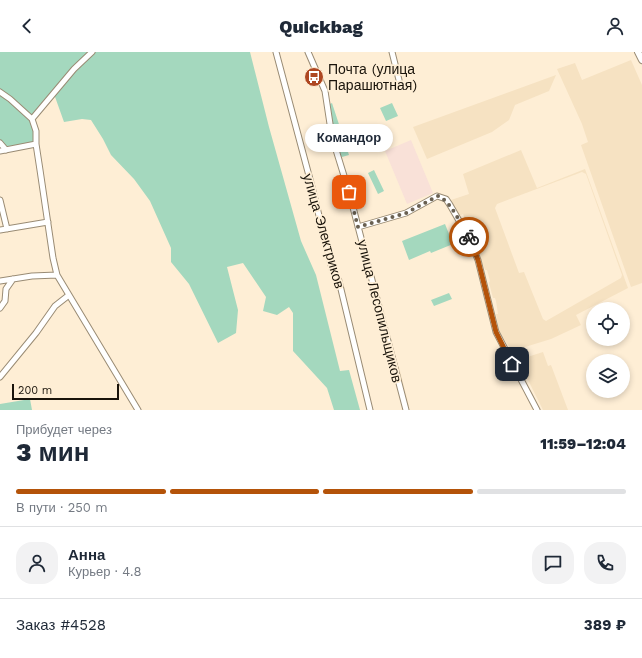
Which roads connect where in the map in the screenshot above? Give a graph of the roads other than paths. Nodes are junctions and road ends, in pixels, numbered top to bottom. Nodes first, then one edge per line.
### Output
1 (92, 52) edge
2 (276, 52) edge
3 (308, 52) edge
4 (392, 52) edge
5 (638, 52) edge
6 (642, 60) edge
7 (399, 80) dead end
8 (0, 92) edge
9 (32, 119) junction
10 (0, 143) edge
11 (36, 144) junction
12 (6, 150) junction
13 (0, 152) edge
14 (0, 200) edge
15 (48, 222) junction
16 (358, 227) junction
17 (7, 229) junction
18 (0, 230) edge
19 (57, 275) junction
20 (13, 279) junction
21 (0, 281) edge
22 (69, 295) junction
23 (0, 308) edge
24 (0, 377) edge
25 (138, 410) edge
26 (370, 410) edge
27 (406, 410) edge
28 (537, 410) edge

1 - 9 street
2 - 26 street, улица Электриков
3 - 16 street, улица Лесопильщиков
4 - 7 street
5 - 6 main road
8 - 9 street
9 - 11 street
10 - 12 street
11 - 12 street
11 - 15 street
12 - 13 street
14 - 17 street
15 - 17 street
15 - 19 street
16 - 27 street, улица Лесопильщиков
16 - 28 street
17 - 18 street
19 - 20 street
19 - 22 street
20 - 21 street
20 - 23 street
22 - 24 street
22 - 25 street

